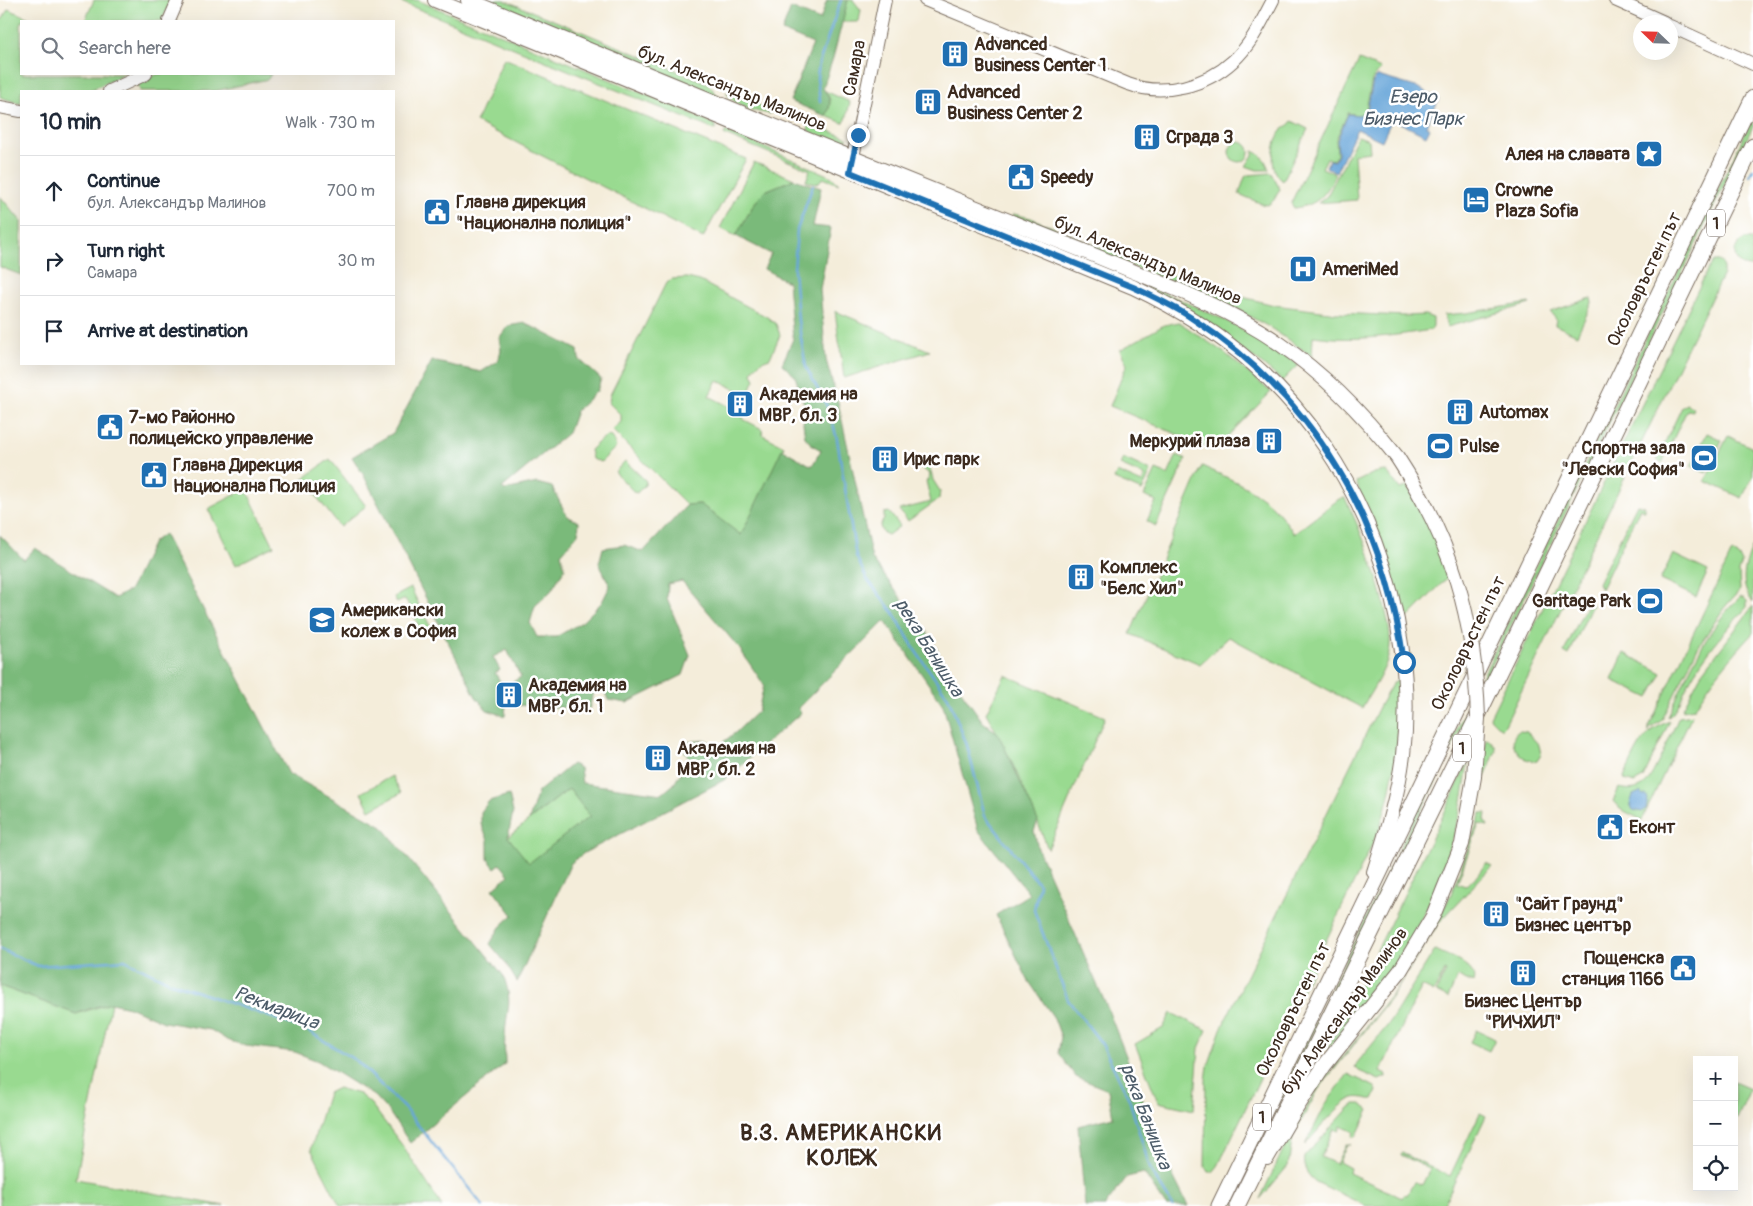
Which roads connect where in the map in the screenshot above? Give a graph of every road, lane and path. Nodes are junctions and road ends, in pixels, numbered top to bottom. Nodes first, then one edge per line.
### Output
1 (178, 0) edge
2 (435, 0) edge
3 (468, 0) edge
4 (885, 0) edge
5 (925, 0) edge
6 (1273, 0) edge
7 (1616, 0) edge
8 (1649, 15) edge
9 (169, 20) edge
10 (1678, 30) edge
11 (1753, 64) edge
12 (144, 75) edge
13 (111, 90) edge
14 (1753, 98) edge
15 (0, 107) edge
16 (20, 111) edge
17 (1753, 146) edge
18 (852, 165) junction
19 (1364, 904) junction
20 (1353, 971) junction
21 (1294, 1112) junction
22 (1219, 1206) edge
23 (1238, 1206) edge

1 - 9 street
2 - 18 main road, бул. Александър Малинов
3 - 18 main road, бул. Александър Малинов
4 - 18 street, Самара
5 - 6 street
7 - 8 street
10 - 11 street
12 - 13 street
14 - 19 highway, Околовръстен път / 1
15 - 16 street
17 - 20 highway, Околовръстен път / 1
18 - 19 main road, бул. Александър Малинов
18 - 21 main road, бул. Александър Малинов, bridge
19 - 22 highway, Околовръстен път / 1
20 - 21 highway
20 - 23 highway, Околовръстен път / 1
21 - 23 main road, бул. Александър Малинов

